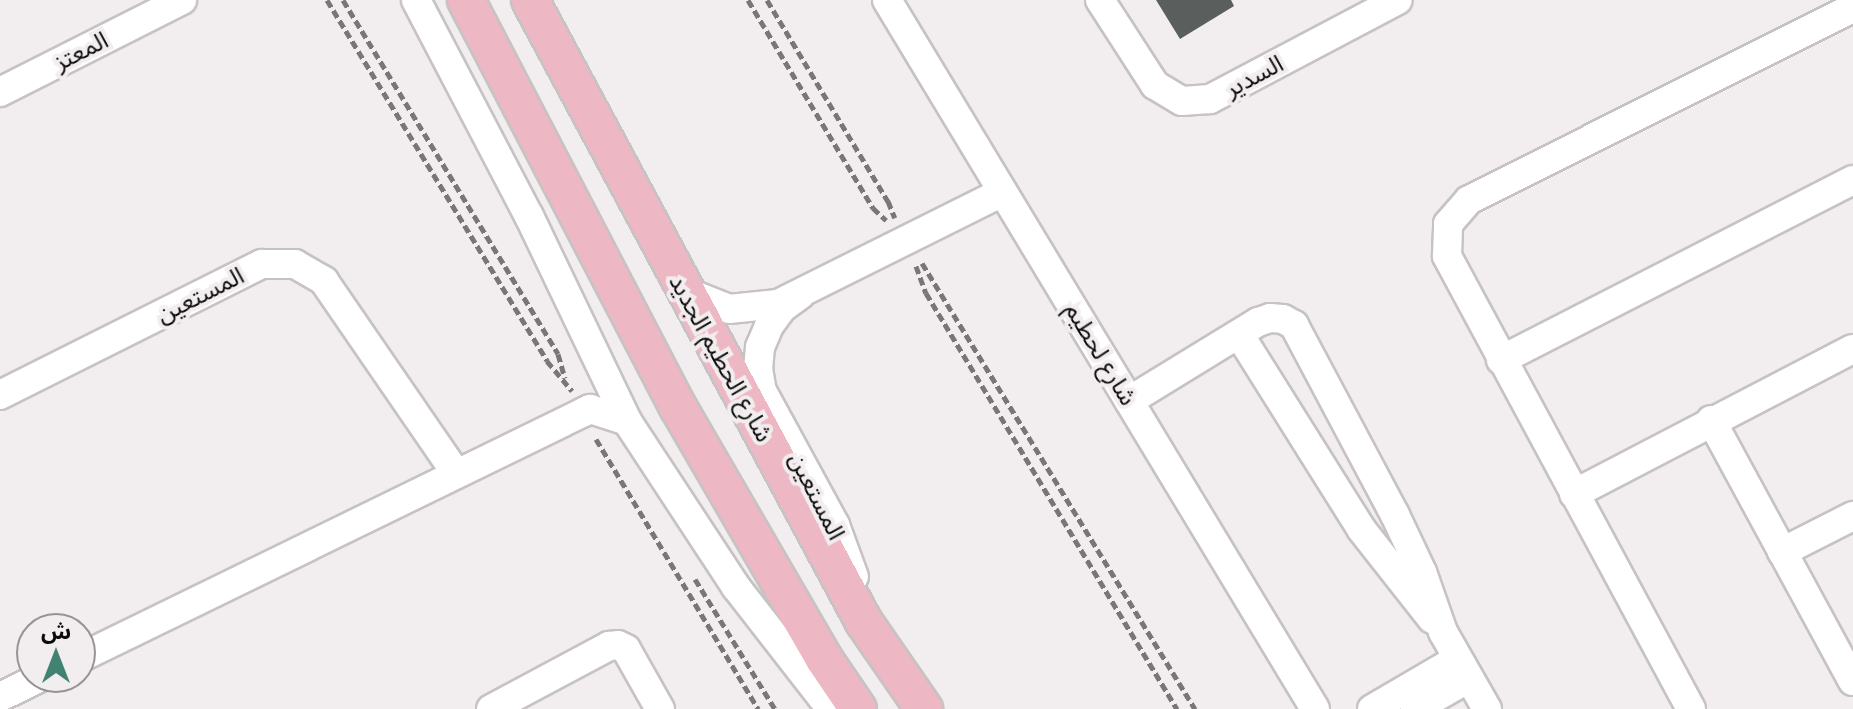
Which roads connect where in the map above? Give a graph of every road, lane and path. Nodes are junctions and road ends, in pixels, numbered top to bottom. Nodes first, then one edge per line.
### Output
1 (327, 0) edge
2 (343, 0) edge
3 (416, 0) edge
4 (466, 0) edge
5 (530, 0) edge
6 (748, 0) edge
7 (767, 0) edge
8 (887, 0) edge
9 (1100, 0) edge
10 (1396, 0) edge
11 (166, 3) edge
12 (1853, 8) edge
13 (0, 92) edge
14 (1853, 180) edge
15 (1003, 192) junction
16 (684, 291) junction
17 (800, 295) junction
18 (1239, 334) junction
19 (1853, 349) edge
20 (594, 358) junction
21 (1501, 360) junction
22 (0, 395) edge
23 (1129, 401) junction
24 (592, 418) junction
25 (1711, 420) junction
26 (627, 421) junction
27 (456, 473) junction
28 (1574, 494) junction
29 (1853, 516) edge
30 (1782, 552) junction
31 (864, 622) junction
32 (1443, 632) junction
33 (96, 650) edge
34 (1464, 668) junction
35 (1853, 681) edge
36 (491, 709) edge
37 (660, 709) edge
38 (758, 709) edge
39 (831, 709) edge
40 (858, 709) edge
41 (924, 709) edge
42 (1177, 709) edge
43 (1195, 709) edge
44 (1315, 709) edge
45 (1372, 709) edge
46 (1415, 709) edge
47 (1487, 709) edge
48 (1691, 709) edge

1 - 2 path
3 - 20 street
4 - 40 main road
5 - 16 main road, شارع الحطيم الجديد
6 - 7 path
8 - 15 street, شارع لحطيم
9 - 10 street, السدير
11 - 13 street, المعتز
12 - 21 street
14 - 21 street
15 - 17 street, المستعين
15 - 23 street, شارع لحطيم
16 - 17 street, المستعين
16 - 31 main road, شارع الحطيم الجديد
17 - 31 street, المستعين
18 - 23 street
18 - 32 street
18 - 32 street
19 - 25 street
20 - 24 street
20 - 26 street
21 - 28 street
22 - 27 street, المستعين
23 - 44 street, شارع لحطيم
24 - 26 street
24 - 27 street
24 - 38 path
25 - 28 street
25 - 30 street
26 - 39 street
27 - 33 street
28 - 48 street
29 - 30 street
30 - 35 street
31 - 41 main road, شارع الحطيم الجديد
32 - 34 street
34 - 45 street
34 - 46 street
34 - 47 street
36 - 37 street
42 - 43 path

